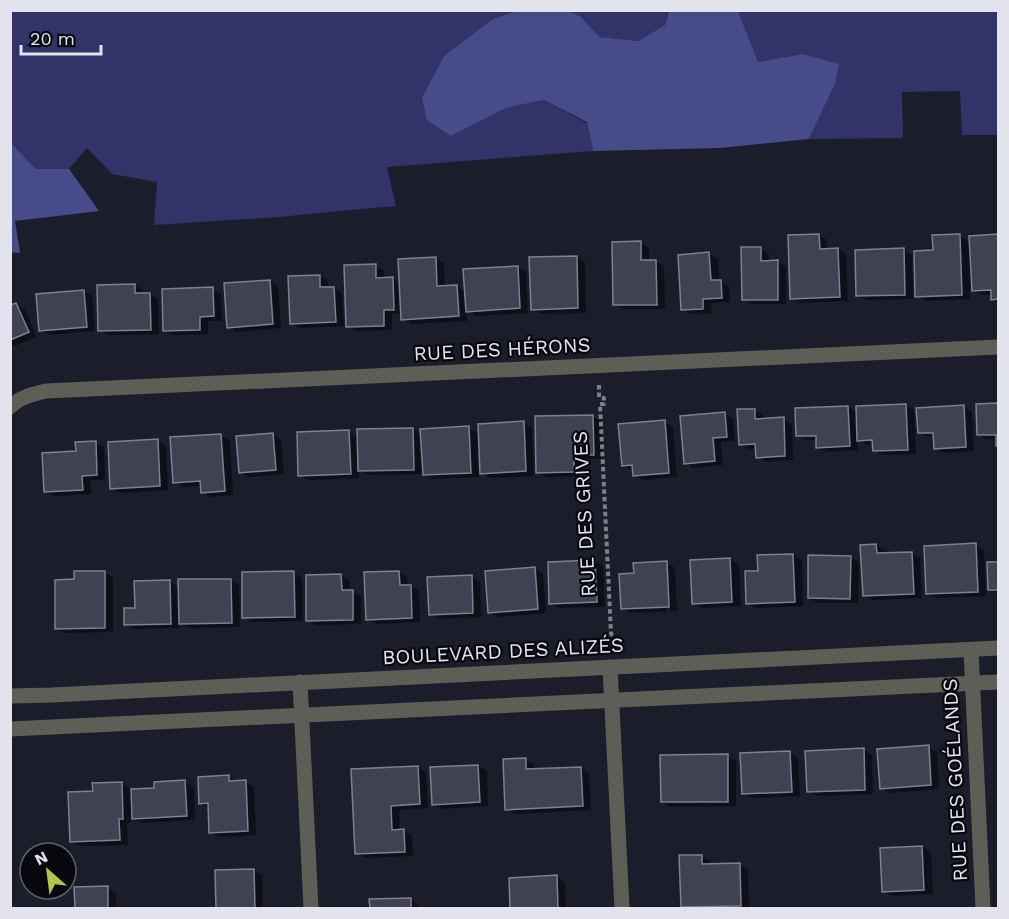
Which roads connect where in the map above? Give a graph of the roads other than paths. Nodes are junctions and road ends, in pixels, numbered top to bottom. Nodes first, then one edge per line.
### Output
1 (999, 347) edge
2 (10, 407) edge
3 (999, 648) edge
4 (971, 650) junction
5 (610, 667) junction
6 (300, 682) junction
7 (999, 682) edge
8 (972, 683) junction
9 (10, 696) edge
10 (611, 699) junction
11 (301, 714) junction
12 (10, 729) edge
13 (311, 909) edge
14 (622, 909) edge
15 (982, 909) edge

1 - 2 street, RUE DES HÉRONS
3 - 4 street, BOULEVARD DES ALIZÉS
4 - 5 street, BOULEVARD DES ALIZÉS
4 - 8 street, RUE DES GOÉLANDS
5 - 6 street, BOULEVARD DES ALIZÉS
5 - 10 street
6 - 9 street, BOULEVARD DES ALIZÉS
6 - 11 street
7 - 8 street
8 - 10 street
8 - 15 street, RUE DES GOÉLANDS
10 - 11 street
10 - 14 street
11 - 12 street
11 - 13 street

